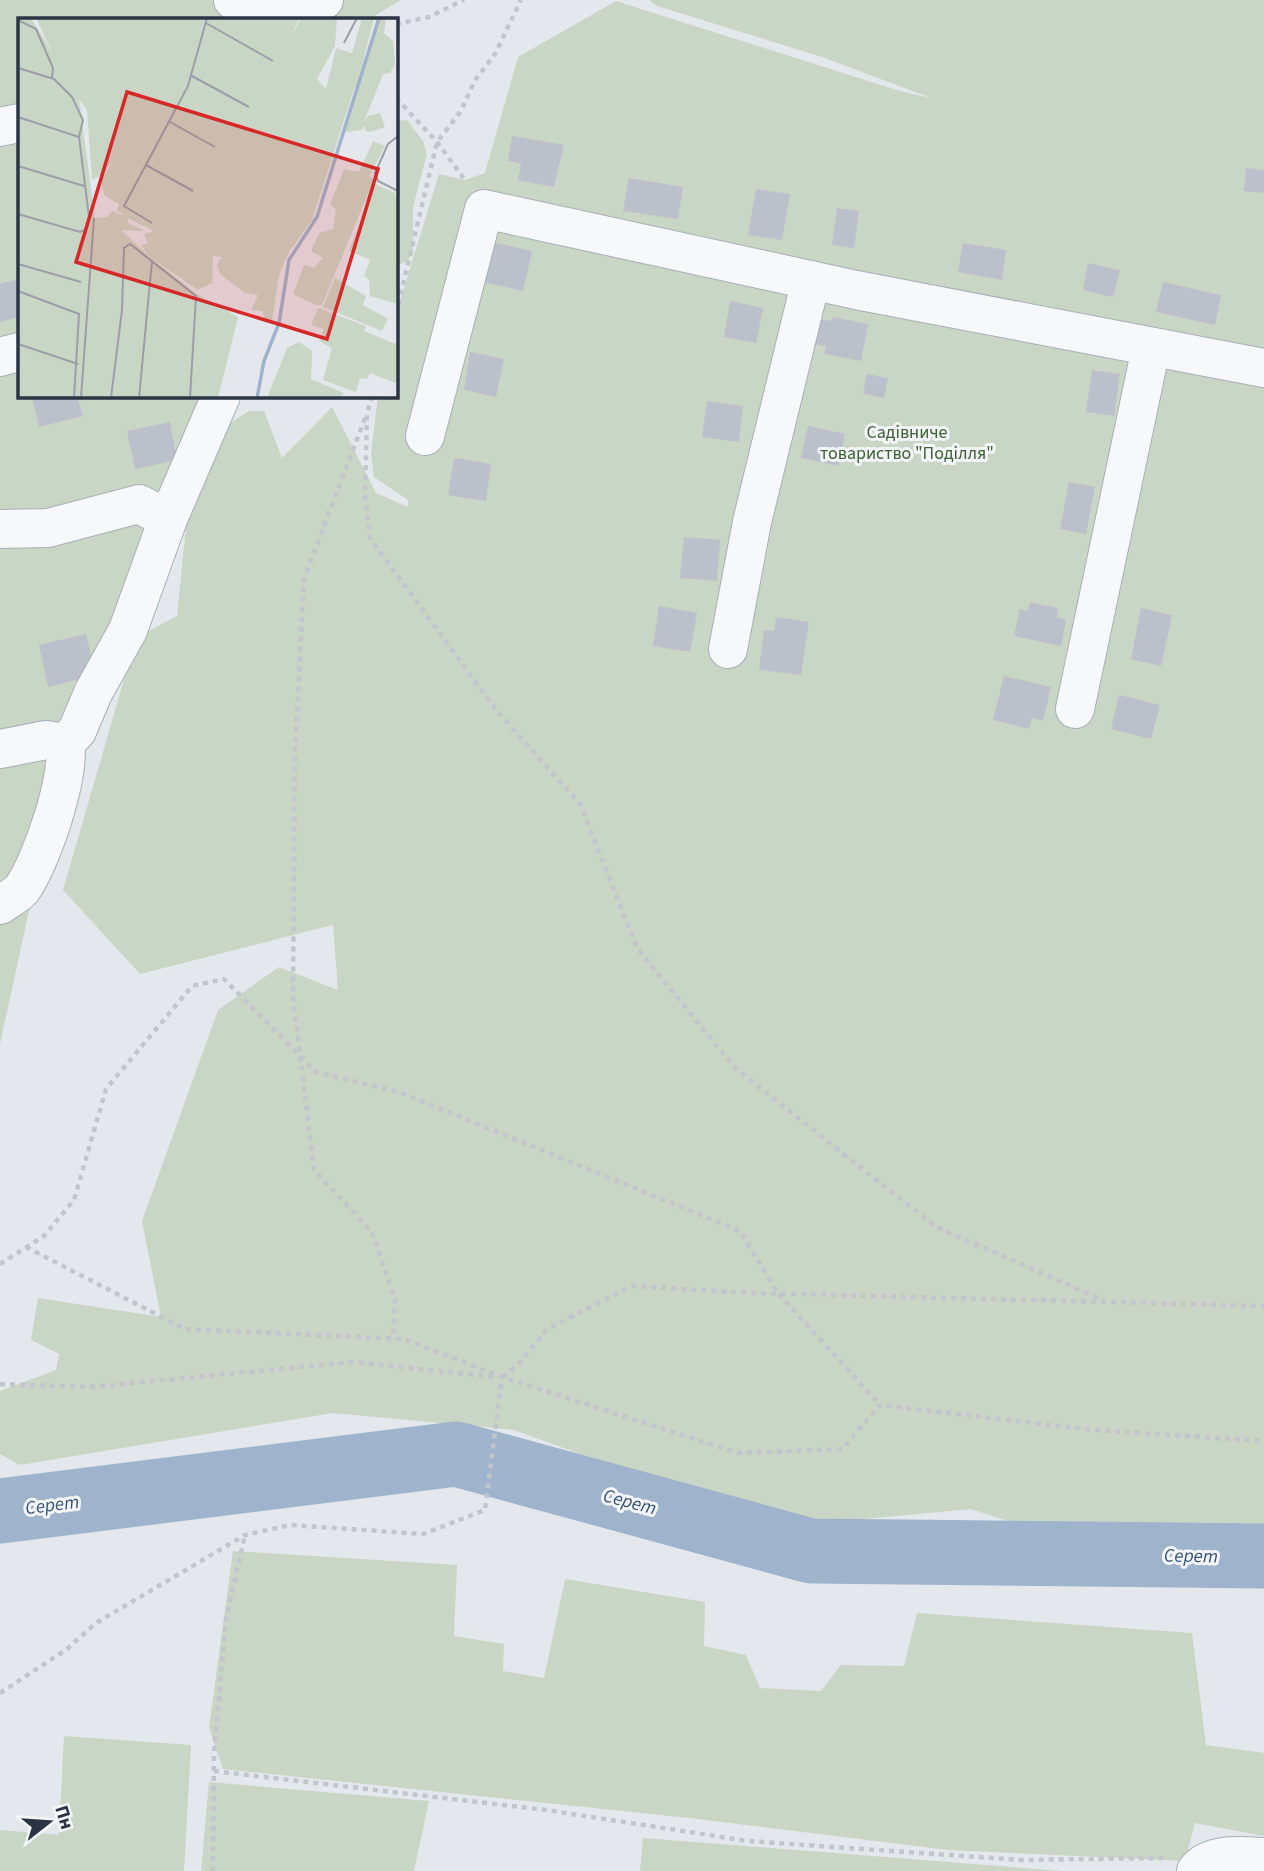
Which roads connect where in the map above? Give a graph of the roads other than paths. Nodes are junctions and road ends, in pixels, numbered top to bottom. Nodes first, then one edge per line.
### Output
1 (233, 0) edge
2 (324, 0) edge
3 (18, 123) edge
4 (0, 127) edge
5 (811, 280) junction
6 (1151, 348) junction
7 (18, 352) edge
8 (0, 357) edge
9 (1264, 368) edge
10 (221, 397) edge
11 (425, 436) dead end
12 (168, 519) junction
13 (0, 529) edge
14 (728, 649) dead end
15 (1075, 709) dead end
16 (65, 743) junction
17 (0, 749) edge
18 (0, 905) edge
19 (1264, 1857) edge
20 (1198, 1868) edge

1 - 2 street
3 - 4 street
5 - 6 street
5 - 11 street
5 - 14 street
6 - 9 street
6 - 15 street
7 - 8 street
10 - 12 street
12 - 13 street
12 - 16 street
16 - 17 street
16 - 18 street
19 - 20 street

